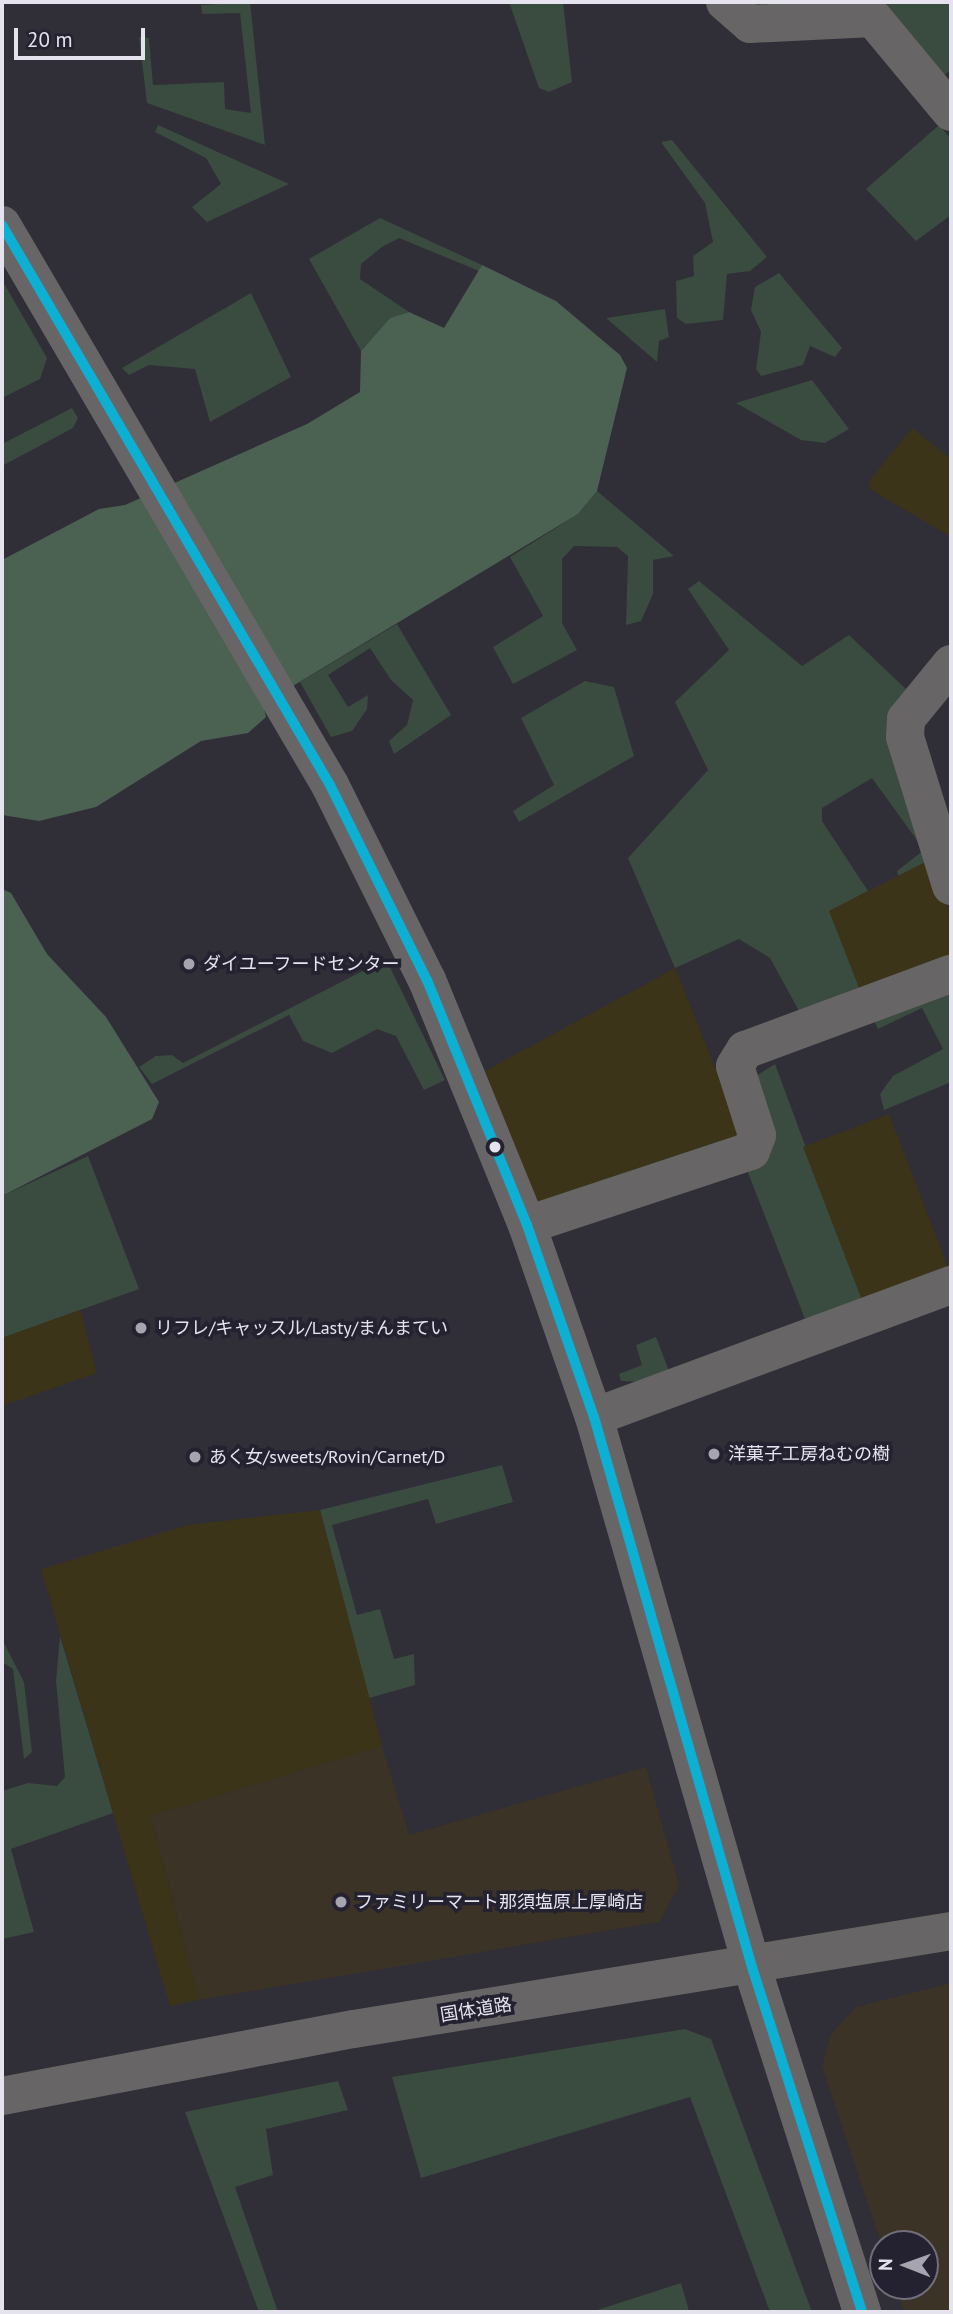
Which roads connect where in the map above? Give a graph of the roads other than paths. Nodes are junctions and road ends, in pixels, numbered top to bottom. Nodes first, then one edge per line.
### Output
1 (725, 2) edge
2 (951, 112) edge
3 (2, 225) edge
4 (951, 664) edge
5 (951, 886) edge
6 (951, 974) edge
7 (527, 1225) junction
8 (951, 1285) edge
9 (594, 1417) junction
10 (951, 1931) edge
11 (752, 1967) junction
12 (2, 2096) edge
13 (862, 2312) edge

1 - 2 street
3 - 7 street
4 - 5 street
6 - 7 street
7 - 9 street
8 - 9 street
9 - 11 street
10 - 11 street, 国体道路
11 - 12 street, 国体道路
11 - 13 street

